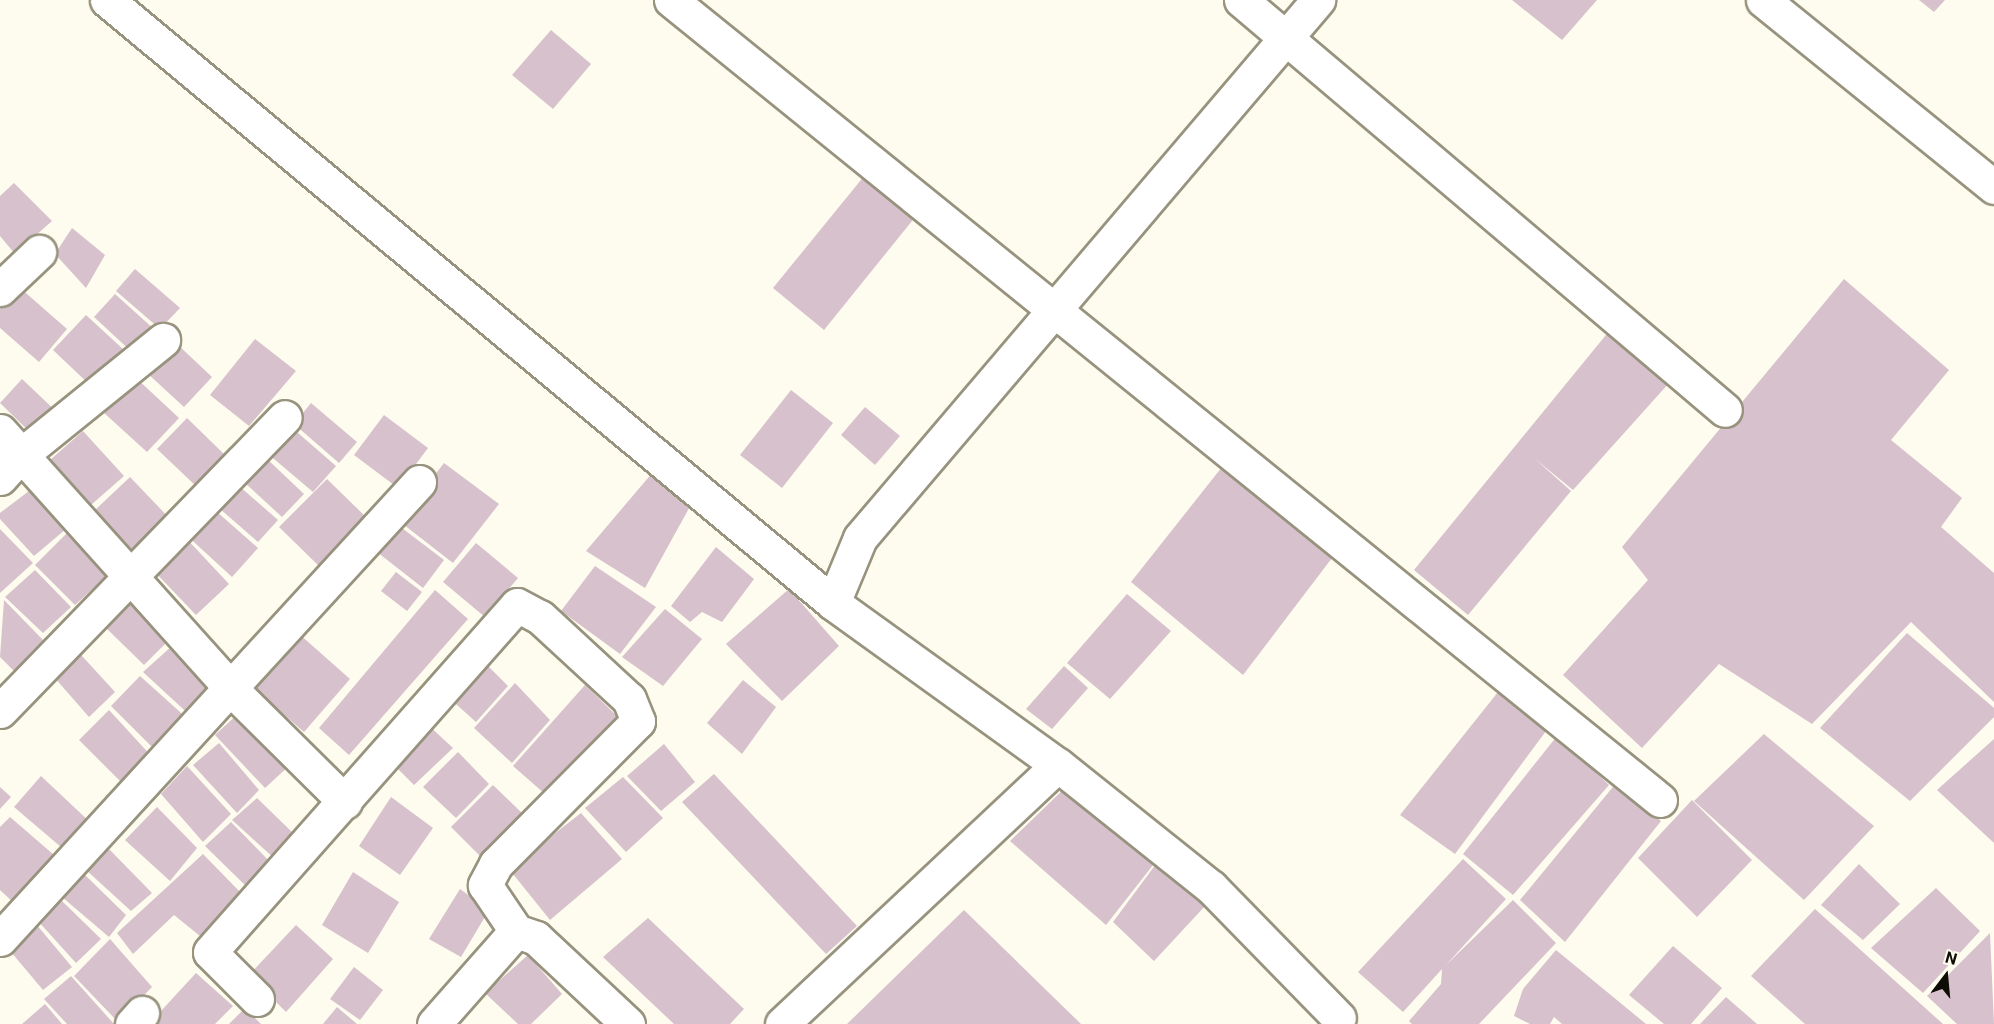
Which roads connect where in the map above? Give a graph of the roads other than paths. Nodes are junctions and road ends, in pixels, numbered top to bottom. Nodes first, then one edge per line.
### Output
1 (107, 0) edge
2 (671, 0) edge
3 (1241, 0) edge
4 (1318, 0) edge
5 (1763, 0) edge
6 (1287, 36) junction
7 (1994, 187) edge
8 (39, 252) dead end
9 (0, 289) edge
10 (1053, 311) junction
11 (163, 340) dead end
12 (1725, 410) dead end
13 (285, 417) dead end
14 (7, 455) edge
15 (419, 482) dead end
16 (132, 579) junction
17 (833, 603) junction
18 (232, 690) junction
19 (0, 711) edge
20 (1058, 765) junction
21 (1660, 801) dead end
22 (345, 802) junction
23 (516, 931) junction
24 (0, 939) edge
25 (257, 999) dead end
26 (1339, 1018) dead end
27 (434, 1024) edge
28 (628, 1024) edge
29 (782, 1024) edge

1 - 17 street
2 - 10 street
3 - 6 street
4 - 6 street
5 - 7 street
6 - 10 street
6 - 12 street
8 - 9 street
10 - 17 street
10 - 21 street
11 - 14 street
13 - 16 street
14 - 16 street
15 - 18 street
16 - 18 street
16 - 19 street
17 - 20 street
18 - 22 street
18 - 24 street
20 - 26 street
20 - 29 street
22 - 23 street
22 - 25 street
23 - 27 street
23 - 28 street

